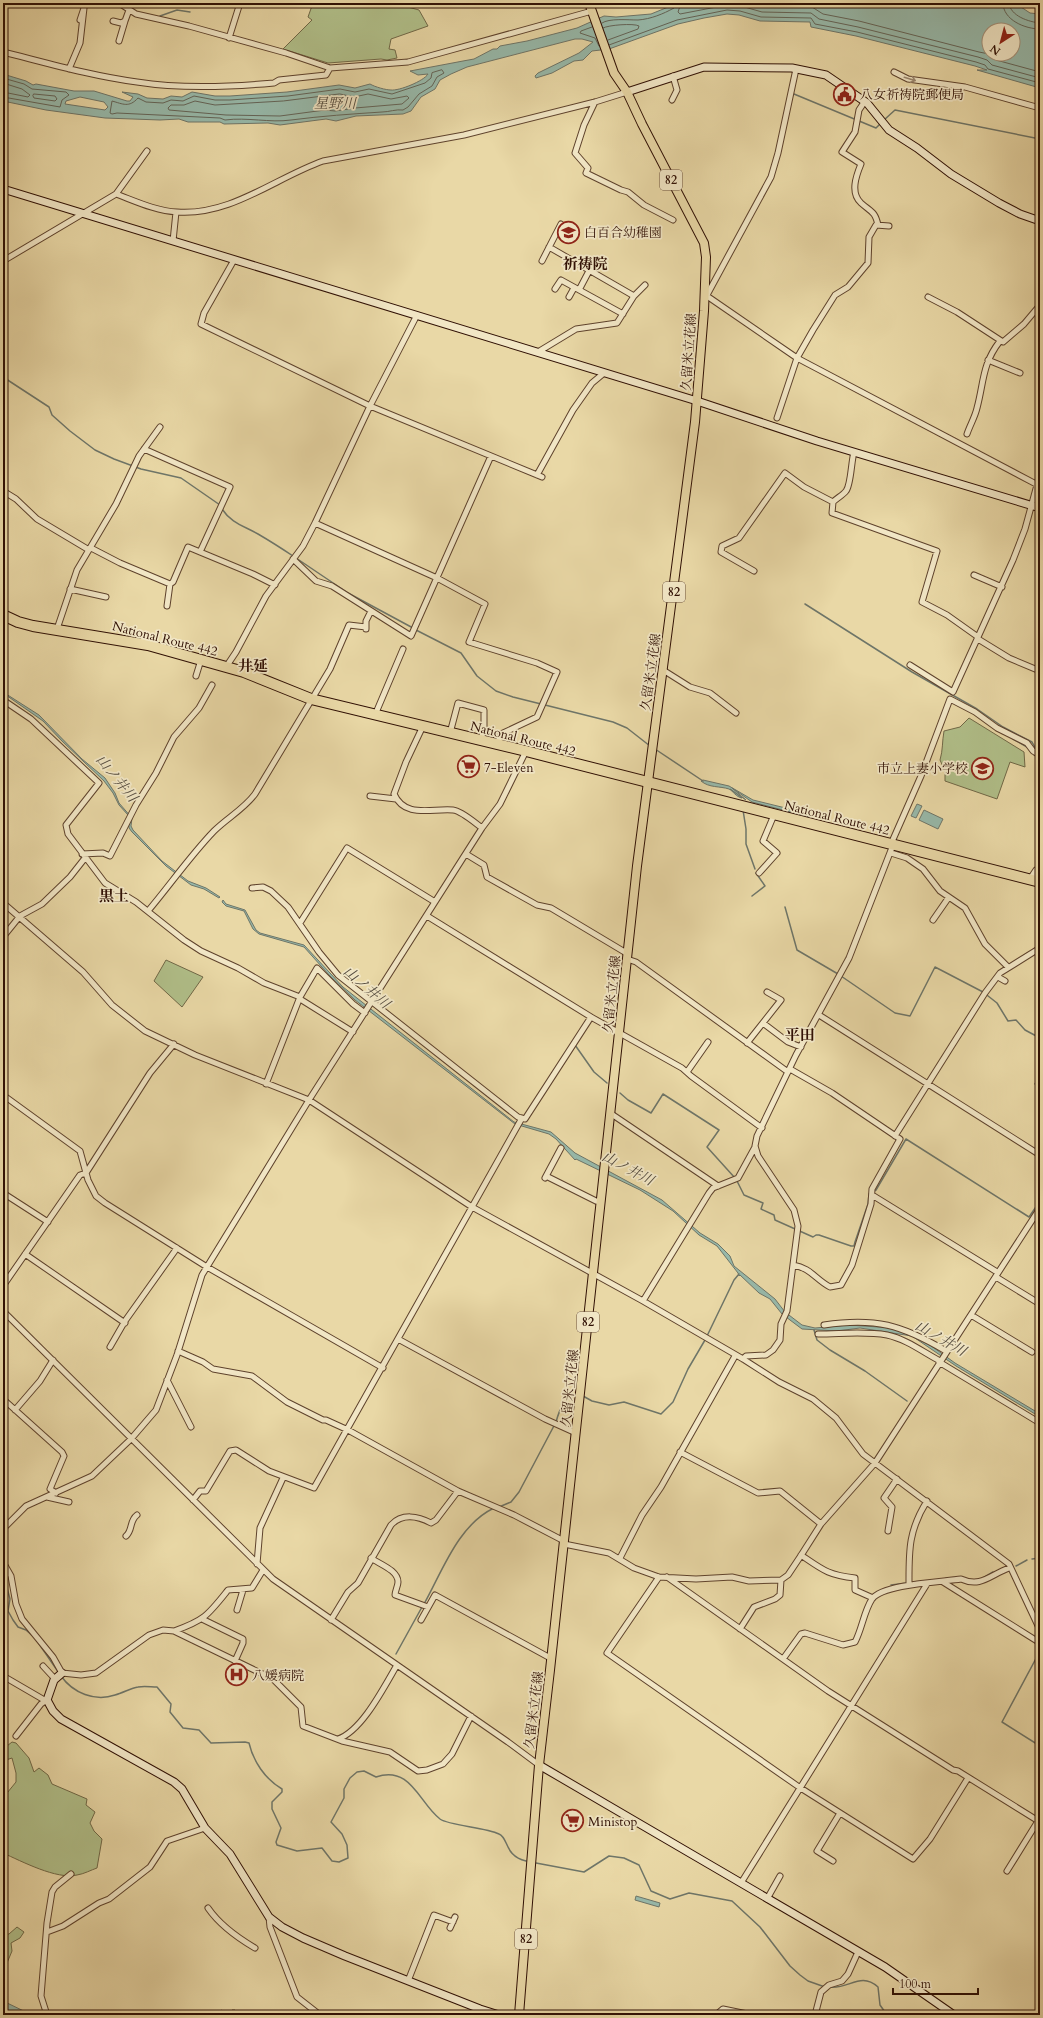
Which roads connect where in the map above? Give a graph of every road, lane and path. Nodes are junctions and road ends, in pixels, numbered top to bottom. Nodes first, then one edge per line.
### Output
1 (118, 3) edge
2 (240, 3) edge
3 (589, 3) edge
4 (130, 10) junction
5 (593, 13) junction
6 (80, 20) dead end
7 (114, 21) dead end
8 (125, 21) junction
9 (229, 38) junction
10 (120, 41) dead end
11 (3, 52) edge
12 (330, 68) junction
13 (70, 69) junction
14 (796, 69) junction
15 (894, 72) dead end
16 (673, 76) junction
17 (627, 92) junction
18 (672, 100) dead end
19 (865, 101) junction
20 (595, 102) junction
21 (1040, 108) edge
22 (147, 151) dead end
23 (3, 189) edge
24 (116, 194) junction
25 (176, 212) junction
26 (83, 214) junction
27 (673, 220) dead end
28 (1040, 221) edge
29 (561, 224) dead end
30 (878, 225) junction
31 (889, 226) dead end
32 (174, 241) junction
33 (549, 247) junction
34 (234, 260) junction
35 (3, 261) edge
36 (542, 261) dead end
37 (589, 271) junction
38 (645, 285) dead end
39 (555, 289) dead end
40 (577, 289) junction
41 (705, 295) junction
42 (634, 296) junction
43 (569, 297) dead end
44 (928, 297) dead end
45 (1040, 305) edge
46 (623, 314) junction
47 (417, 315) junction
48 (1000, 341) junction
49 (538, 352) junction
50 (797, 358) junction
51 (988, 360) junction
52 (604, 373) junction
53 (1020, 373) dead end
54 (697, 400) junction
55 (370, 406) junction
56 (777, 418) dead end
57 (160, 427) dead end
58 (967, 434) dead end
59 (144, 449) junction
60 (854, 452) junction
61 (491, 456) junction
62 (1040, 474) edge
63 (1036, 484) junction
64 (3, 491) edge
65 (834, 502) junction
66 (1030, 505) junction
67 (1040, 508) edge
68 (315, 524) junction
69 (90, 549) junction
70 (200, 552) junction
71 (721, 552) junction
72 (715, 554) dead end
73 (294, 559) junction
74 (754, 571) dead end
75 (974, 575) dead end
76 (437, 578) junction
77 (170, 584) junction
78 (274, 585) junction
79 (1002, 587) junction
80 (70, 589) junction
81 (106, 597) dead end
82 (167, 606) dead end
83 (371, 611) junction
84 (3, 615) edge
85 (58, 630) junction
86 (978, 638) junction
87 (403, 649) dead end
88 (200, 663) dead end
89 (910, 665) dead end
90 (226, 667) junction
91 (663, 670) junction
92 (1040, 671) edge
93 (196, 676) dead end
94 (212, 685) dead end
95 (311, 699) junction
96 (3, 700) edge
97 (736, 713) dead end
98 (375, 715) junction
99 (423, 726) junction
100 (450, 733) junction
101 (481, 740) junction
102 (497, 745) junction
103 (526, 752) junction
104 (1040, 756) edge
105 (647, 783) junction
106 (370, 796) dead end
107 (396, 799) junction
108 (774, 815) junction
109 (482, 828) junction
110 (892, 847) junction
111 (466, 854) junction
112 (83, 856) junction
113 (1040, 868) edge
114 (759, 873) dead end
115 (1035, 880) edge
116 (252, 888) dead end
117 (949, 897) junction
118 (435, 902) junction
119 (3, 903) edge
120 (148, 912) junction
121 (20, 916) junction
122 (427, 916) junction
123 (933, 920) dead end
124 (300, 923) junction
125 (3, 937) edge
126 (1040, 948) edge
127 (627, 957) junction
128 (1008, 967) junction
129 (998, 977) junction
130 (1005, 982) dead end
131 (767, 992) dead end
132 (300, 998) junction
133 (372, 1003) junction
134 (366, 1013) junction
135 (819, 1015) junction
136 (591, 1017) junction
137 (763, 1023) junction
138 (353, 1032) junction
139 (620, 1033) junction
140 (708, 1042) dead end
141 (747, 1043) junction
142 (174, 1044) junction
143 (801, 1047) junction
144 (789, 1070) junction
145 (687, 1072) junction
146 (928, 1083) junction
147 (266, 1084) junction
148 (3, 1096) edge
149 (309, 1100) junction
150 (610, 1113) junction
151 (522, 1118) junction
152 (762, 1128) junction
153 (895, 1136) junction
154 (755, 1147) junction
155 (560, 1148) dead end
156 (1040, 1155) edge
157 (86, 1173) junction
158 (718, 1186) junction
159 (3, 1193) edge
160 (872, 1195) junction
161 (601, 1202) junction
162 (472, 1207) junction
163 (1040, 1208) edge
164 (48, 1222) junction
165 (176, 1248) junction
166 (25, 1254) junction
167 (793, 1265) junction
168 (207, 1267) junction
169 (594, 1274) junction
170 (997, 1274) junction
171 (3, 1286) edge
172 (643, 1301) junction
173 (1040, 1304) edge
174 (3, 1311) edge
175 (970, 1315) junction
176 (125, 1323) junction
177 (824, 1325) dead end
178 (818, 1334) dead end
179 (398, 1339) junction
180 (110, 1347) dead end
181 (178, 1351) junction
182 (946, 1351) junction
183 (1032, 1352) dead end
184 (735, 1356) junction
185 (743, 1359) junction
186 (53, 1360) junction
187 (939, 1362) junction
188 (383, 1368) junction
189 (167, 1380) junction
190 (3, 1399) edge
191 (15, 1410) junction
192 (1040, 1423) edge
193 (191, 1427) dead end
194 (348, 1430) junction
195 (576, 1433) junction
196 (131, 1439) junction
197 (680, 1452) junction
198 (875, 1463) junction
199 (283, 1478) junction
200 (897, 1479) junction
201 (458, 1491) junction
202 (56, 1493) junction
203 (47, 1497) junction
204 (193, 1500) junction
205 (927, 1501) junction
206 (68, 1502) dead end
207 (137, 1515) dead end
208 (821, 1524) junction
209 (3, 1529) edge
210 (888, 1530) dead end
211 (126, 1536) dead end
212 (564, 1542) junction
213 (801, 1555) junction
214 (371, 1558) junction
215 (620, 1558) junction
216 (3, 1562) edge
217 (257, 1564) junction
218 (1009, 1568) junction
219 (263, 1570) junction
220 (659, 1577) junction
221 (665, 1577) junction
222 (781, 1580) junction
223 (943, 1582) junction
224 (927, 1584) junction
225 (909, 1586) junction
226 (243, 1590) junction
227 (872, 1598) junction
228 (428, 1607) junction
229 (237, 1610) dead end
230 (202, 1619) junction
231 (331, 1620) junction
232 (421, 1620) dead end
233 (740, 1629) junction
234 (1040, 1630) edge
235 (174, 1631) junction
236 (1040, 1638) edge
237 (552, 1659) junction
238 (783, 1659) junction
239 (236, 1661) junction
240 (397, 1665) junction
241 (43, 1666) dead end
242 (62, 1673) junction
243 (3, 1676) edge
244 (55, 1679) junction
245 (46, 1700) junction
246 (851, 1705) junction
247 (471, 1716) junction
248 (16, 1736) dead end
249 (338, 1739) junction
250 (539, 1765) junction
251 (968, 1778) junction
252 (799, 1787) junction
253 (840, 1813) junction
254 (1039, 1822) edge
255 (206, 1828) junction
256 (834, 1861) dead end
257 (1007, 1872) dead end
258 (71, 1874) dead end
259 (780, 1876) dead end
260 (741, 1883) junction
261 (767, 1899) junction
262 (208, 1908) dead end
263 (269, 1917) junction
264 (450, 1928) dead end
265 (47, 1932) junction
266 (255, 1948) dead end
267 (858, 1952) junction
268 (408, 1981) junction
269 (1040, 2012) edge
270 (47, 2015) edge
271 (320, 2015) edge
272 (499, 2015) edge
273 (519, 2015) edge
274 (716, 2015) edge
275 (752, 2015) edge
276 (815, 2015) edge
277 (954, 2015) edge
278 (1038, 2015) edge

1 - 4 street
2 - 9 street
3 - 5 main road, 久留米立花線 / 82
4 - 8 street
4 - 9 street
5 - 12 street
5 - 17 main road, 久留米立花線 / 82
6 - 13 street
7 - 8 street
8 - 10 street
9 - 12 street
11 - 13 street
12 - 13 street
14 - 16 street
14 - 19 street
14 - 41 street
15 -> 21 street
16 - 17 street
16 - 18 street
17 - 20 street
17 - 41 main road, 久留米立花線 / 82
19 - 28 street
19 - 30 street
20 - 25 street
20 - 27 street
22 - 24 street
23 - 26 street
24 - 25 street
24 - 26 street
25 - 32 street
26 - 32 street
26 - 35 street
29 - 33 street
30 - 31 street
30 - 50 street
32 - 34 street
33 - 36 street
33 - 37 street
34 - 47 street
34 - 55 street
37 - 40 street
37 - 42 street
38 - 42 street
39 - 40 street
40 - 43 street
40 - 46 street
41 - 50 street
41 - 54 main road, 久留米立花線 / 82
42 - 46 street
44 - 48 street
45 - 48 street
46 - 49 street
47 - 49 street
47 - 55 street
48 - 51 street
49 - 52 street
50 - 56 street
50 - 63 street
51 - 53 street
51 - 58 street
52 - 54 street
52 - 61 street
54 - 60 street
54 - 91 main road, 久留米立花線 / 82
55 - 61 street
55 - 68 street
57 - 59 street
59 - 69 street
59 - 70 street
60 - 65 street
60 - 66 street
61 - 76 street
62 - 63 street
63 - 66 street
64 - 69 street
65 - 71 street
65 - 86 street
66 - 67 street
66 - 79 street
68 - 73 street
68 - 76 street
69 - 77 street
69 - 80 street
70 - 77 street
70 - 78 street
71 - 72 street
71 - 74 street
73 - 78 street
73 - 83 street
75 - 79 street
76 - 83 street
76 - 102 street
77 - 82 street
78 - 90 street
79 - 86 street
80 - 81 street
80 - 85 street
83 - 95 street
84 - 85 highway, National Route 442
85 - 90 highway, National Route 442
86 - 89 street
86 - 92 street
87 - 98 street
88 - 93 street
90 - 95 highway, National Route 442
91 - 97 street
91 - 105 main road, 久留米立花線 / 82
94 - 112 street
95 - 98 highway, National Route 442
95 - 120 street
96 - 112 street
98 - 99 highway, National Route 442
99 - 100 highway, National Route 442
99 - 107 street
100 - 101 highway, National Route 442
100 - 101 street
101 - 102 highway, National Route 442
102 - 103 highway, National Route 442
103 - 105 highway, National Route 442
103 - 109 street
104 - 110 street
105 - 108 highway, National Route 442
105 - 127 main road, 久留米立花線 / 82
106 - 107 street
107 - 109 street
108 - 110 highway, National Route 442
108 - 114 street
109 - 111 street
110 - 115 highway, National Route 442
110 - 117 street
110 - 135 street
111 - 118 street
111 - 127 street
112 - 120 street
112 - 121 street
113 - 115 street
116 - 124 street
117 - 123 street
117 - 128 street
118 - 122 street
118 - 124 street
119 - 121 street
120 - 132 street
121 - 125 street
121 - 142 street
122 - 133 street
122 - 136 street
124 - 133 street
126 - 128 street
127 - 139 main road, 久留米立花線 / 82
127 - 141 street
128 - 129 street
129 - 130 street
129 - 146 street
131 - 137 street
132 - 134 street
132 - 138 street
132 - 147 street
133 - 134 street
133 - 151 street
134 - 138 street
135 - 143 street
135 - 146 street
136 - 139 street
136 - 151 street
137 - 141 street
137 - 143 street
138 - 149 street
139 - 145 street
139 - 150 main road, 久留米立花線 / 82
140 - 145 street
141 - 144 street
142 - 147 street
142 - 157 street
143 - 144 street
144 - 152 street
144 - 153 street
145 - 152 street
146 - 153 street
146 - 156 street
147 - 149 street
148 - 157 street
149 - 162 street
149 - 168 street
150 - 158 street
150 - 161 main road, 久留米立花線 / 82
151 - 162 street
152 - 154 street
153 - 160 street
154 - 158 street
154 - 167 street
155 - 161 street
157 - 164 street
157 - 165 street
158 - 172 street
159 - 164 street
160 - 167 street
160 - 170 street
161 - 169 main road, 久留米立花線 / 82
162 - 169 street
162 - 179 street
163 - 170 street
164 - 166 street
165 - 168 street
165 - 176 street
166 - 171 street
166 - 176 street
167 - 185 street
168 - 181 street
168 - 188 street
169 - 172 street
169 - 195 main road, 久留米立花線 / 82
170 - 173 street
170 - 175 street
172 - 184 street
174 - 186 street
175 - 182 street
175 - 183 street
176 - 180 street
177 - 182 street
178 - 187 street
179 - 188 street
179 - 195 street
181 - 189 street
181 - 194 street
182 - 187 street
184 - 185 street
184 - 197 street
185 - 198 street
186 - 191 street
186 - 196 street
187 - 192 street
187 - 198 street
188 - 194 street
189 - 193 street
189 - 196 street
190 - 191 street
191 - 202 street
194 - 199 street
194 - 201 street
195 - 212 main road, 久留米立花線 / 82
196 - 202 street
196 - 204 street
197 - 208 street
197 - 215 street
198 - 200 street
198 - 208 street
199 - 204 street
199 - 217 street
200 - 205 street
200 - 210 street
201 - 212 street
201 - 214 street
202 - 203 street
203 - 206 street
203 - 209 street
204 - 217 street
205 - 218 street
205 - 225 street
207 - 211 street
208 - 213 street
212 - 215 street
212 - 237 main road, 久留米立花線 / 82
213 - 222 street
213 - 227 street
214 - 228 street
214 - 231 street
215 - 220 street
216 - 242 street
217 - 219 street
218 - 223 street
218 - 234 street
219 - 226 street
219 - 231 street
220 - 221 street
220 - 252 street
221 - 222 street
221 - 233 street
222 - 233 street
223 - 224 street
223 - 236 street
224 - 225 street
224 - 246 street
225 - 227 street
226 - 229 street
226 - 230 street
227 - 238 street
228 - 232 street
228 - 237 street
230 - 235 street
230 - 239 street
231 - 240 street
233 - 238 street
235 - 239 street
235 - 242 street
237 - 250 main road, 久留米立花線 / 82
238 - 246 street
239 - 249 street
240 - 247 street
240 - 249 street
241 - 244 street
242 - 244 street
243 - 245 street
244 - 245 street
245 - 248 street
245 - 255 street
246 - 251 street
246 - 252 street
247 - 249 street
247 - 250 street
250 - 260 street
250 - 273 main road, 久留米立花線 / 82
251 - 253 street
251 - 254 street
252 - 253 street
252 - 260 street
253 - 256 street
254 - 257 street
255 - 263 street
255 - 265 street
258 - 265 street
259 - 261 street
260 - 261 street
261 - 267 street
262 - 266 street
263 - 268 street
263 - 271 street
264 - 268 street
265 - 270 street
267 - 276 street
267 - 277 street
268 - 272 street
269 - 278 street
274 - 275 street

